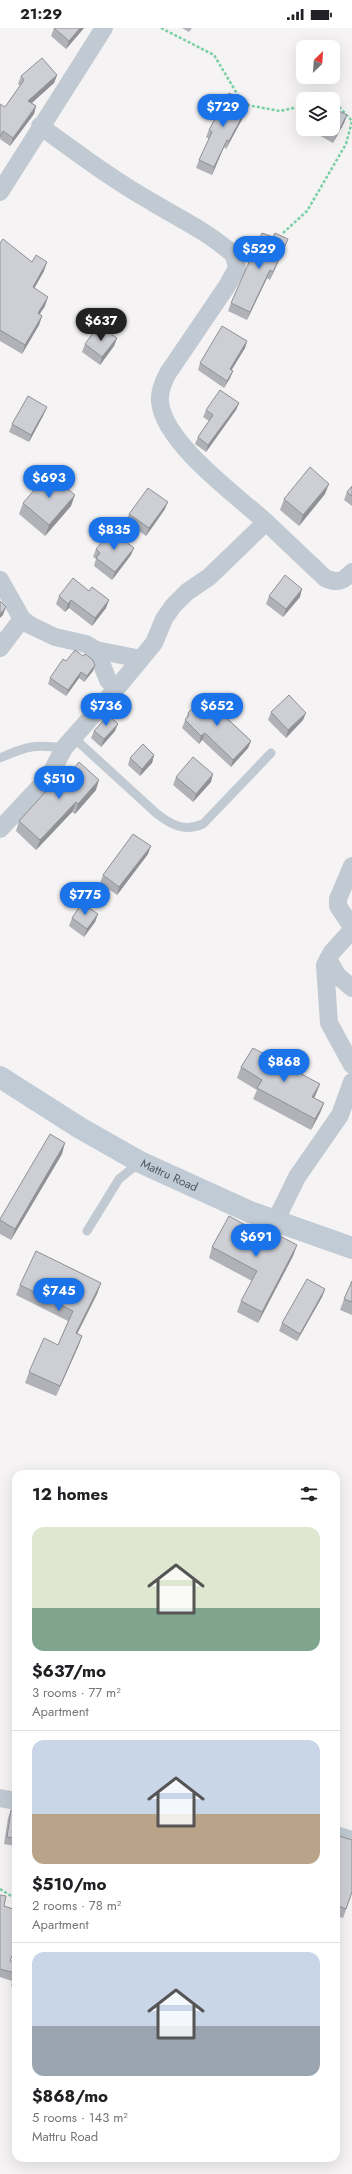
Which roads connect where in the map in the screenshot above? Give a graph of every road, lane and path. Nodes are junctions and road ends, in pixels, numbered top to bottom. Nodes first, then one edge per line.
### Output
1 (104, 28) edge
2 (161, 28) edge
3 (296, 108) edge
4 (340, 108) edge
5 (40, 126) junction
6 (0, 192) edge
7 (283, 233) dead end
8 (266, 522) junction
9 (352, 572) edge
10 (0, 580) edge
11 (22, 618) junction
12 (0, 648) edge
13 (96, 650) junction
14 (141, 659) junction
15 (116, 689) junction
16 (69, 743) junction
17 (271, 753) dead end
18 (0, 758) edge
19 (1, 826) edge
20 (352, 866) edge
21 (352, 929) edge
22 (328, 959) junction
23 (352, 988) edge
24 (352, 1065) edge
25 (0, 1077) edge
26 (352, 1082) edge
27 (140, 1162) junction
28 (276, 1220) junction
29 (87, 1231) dead end
30 (352, 1248) edge
31 (0, 1798) edge
32 (12, 1800) edge
33 (340, 1836) edge
34 (352, 1840) edge
35 (0, 1888) edge
36 (12, 1896) edge

1 - 5 street
2 - 3 path
4 - 7 path
5 - 6 street
5 - 8 street
8 - 9 street
8 - 14 street
10 - 11 street
11 - 12 street
11 - 13 street
13 - 14 street
13 - 15 street
14 - 15 street
15 - 16 street
16 - 17 lane
16 - 18 lane
16 - 19 street
20 - 21 street
21 - 22 street
22 - 23 street
22 - 24 street
25 - 27 main road, Mattru Road
26 - 28 street
27 - 28 main road, Mattru Road
27 - 29 lane
28 - 30 main road, Mattru Road
31 - 32 street
33 - 34 street
35 - 36 path

